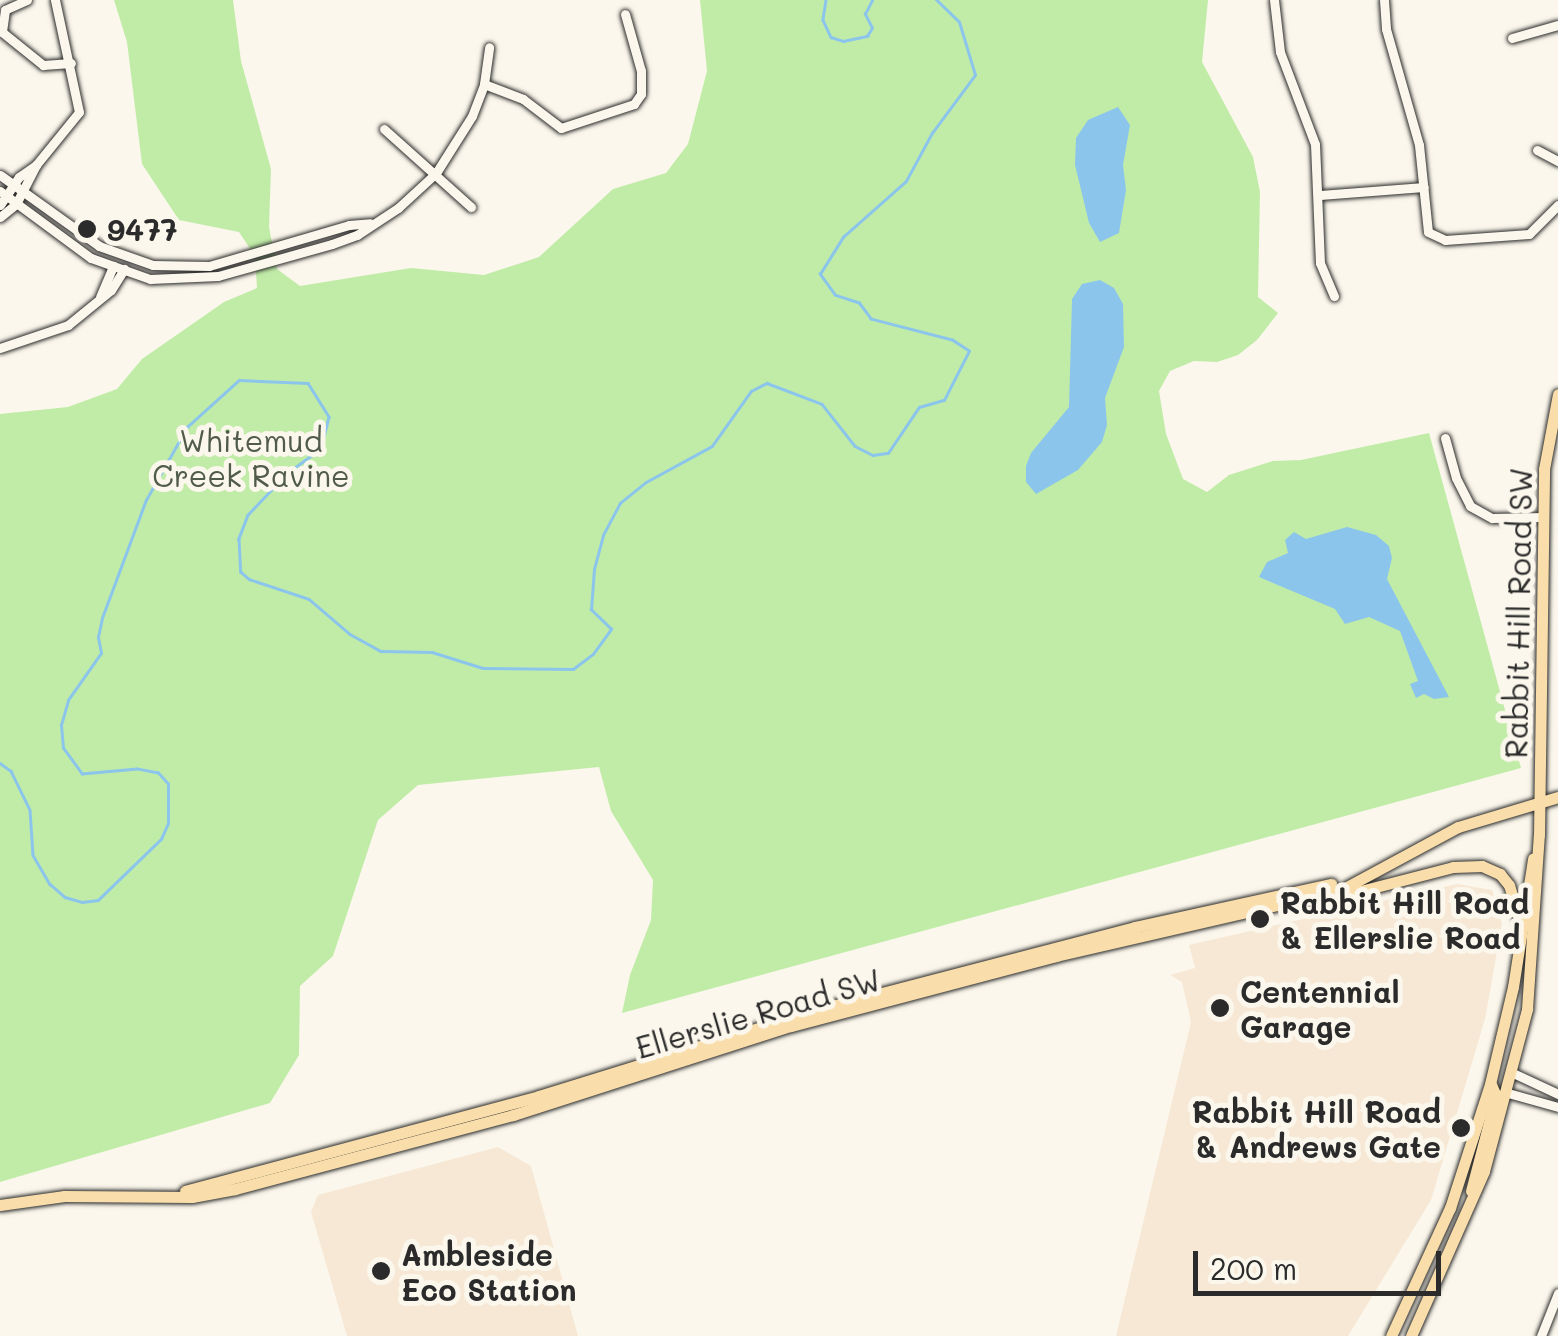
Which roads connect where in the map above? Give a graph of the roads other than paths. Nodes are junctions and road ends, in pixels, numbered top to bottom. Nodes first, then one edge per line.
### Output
1 (27, 0) edge
2 (55, 0) edge
3 (1274, 0) edge
4 (1384, 0) edge
5 (625, 14) dead end
6 (1558, 25) edge
7 (1512, 38) dead end
8 (489, 47) dead end
9 (71, 63) junction
10 (484, 84) junction
11 (384, 129) dead end
12 (1537, 150) dead end
13 (1558, 161) edge
14 (36, 165) junction
15 (436, 173) junction
16 (0, 176) edge
17 (12, 185) junction
18 (1424, 187) junction
19 (23, 193) junction
20 (1320, 195) junction
21 (2, 197) edge
22 (16, 204) junction
23 (472, 206) dead end
24 (1558, 206) edge
25 (0, 216) edge
26 (373, 223) junction
27 (123, 257) junction
28 (117, 270) junction
29 (1334, 296) dead end
30 (0, 348) edge
31 (1558, 394) edge
32 (1445, 438) dead end
33 (1544, 517) junction
34 (1558, 798) edge
35 (1539, 802) junction
36 (1539, 834) junction
37 (1366, 874) junction
38 (1264, 908) junction
39 (1522, 932) junction
40 (1513, 1073) junction
41 (1490, 1084) junction
42 (1508, 1093) junction
43 (1558, 1094) edge
44 (1558, 1107) edge
45 (162, 1196) junction
46 (0, 1204) edge
47 (1470, 1205) junction
48 (1558, 1293) edge
49 (1391, 1336) edge
50 (1411, 1336) edge
51 (1541, 1336) edge

1 - 9 street
2 - 9 street
3 - 20 street
4 - 18 street
5 - 10 street
6 - 7 street
8 - 10 street
9 - 14 street
10 - 15 street
11 - 15 street
12 - 13 street
14 - 17 street
14 - 19 street
15 - 23 street
15 - 26 street
16 - 17 street
17 - 19 street
17 - 21 street
18 - 20 street
18 - 24 street
19 - 22 street
19 - 27 street
20 - 29 street
21 - 22 street
22 - 25 street
22 - 28 street
26 - 27 street
26 - 28 street
27 - 28 street
28 - 30 street
31 - 33 main road, Rabbit Hill Road SW
32 - 33 street
33 - 35 main road, Rabbit Hill Road SW
34 - 35 main road, Ellerslie Road SW
35 - 36 main road, Rabbit Hill Road SW
35 - 37 main road, Ellerslie Road SW
36 - 39 main road, Rabbit Hill Road SW
36 - 40 main road, Rabbit Hill Road SW
37 - 38 main road, Ellerslie Road SW
37 - 45 main road, Ellerslie Road SW
38 - 39 main road
38 - 45 main road, Ellerslie Road SW
39 - 41 main road, Rabbit Hill Road SW
40 - 42 main road, Rabbit Hill Road SW
40 - 43 street
41 - 47 main road
41 - 49 main road, Rabbit Hill Road SW
42 - 44 street
42 - 47 main road, Rabbit Hill Road SW
45 - 46 main road, Ellerslie Road SW
47 - 50 main road, Rabbit Hill Road SW
48 - 51 street

